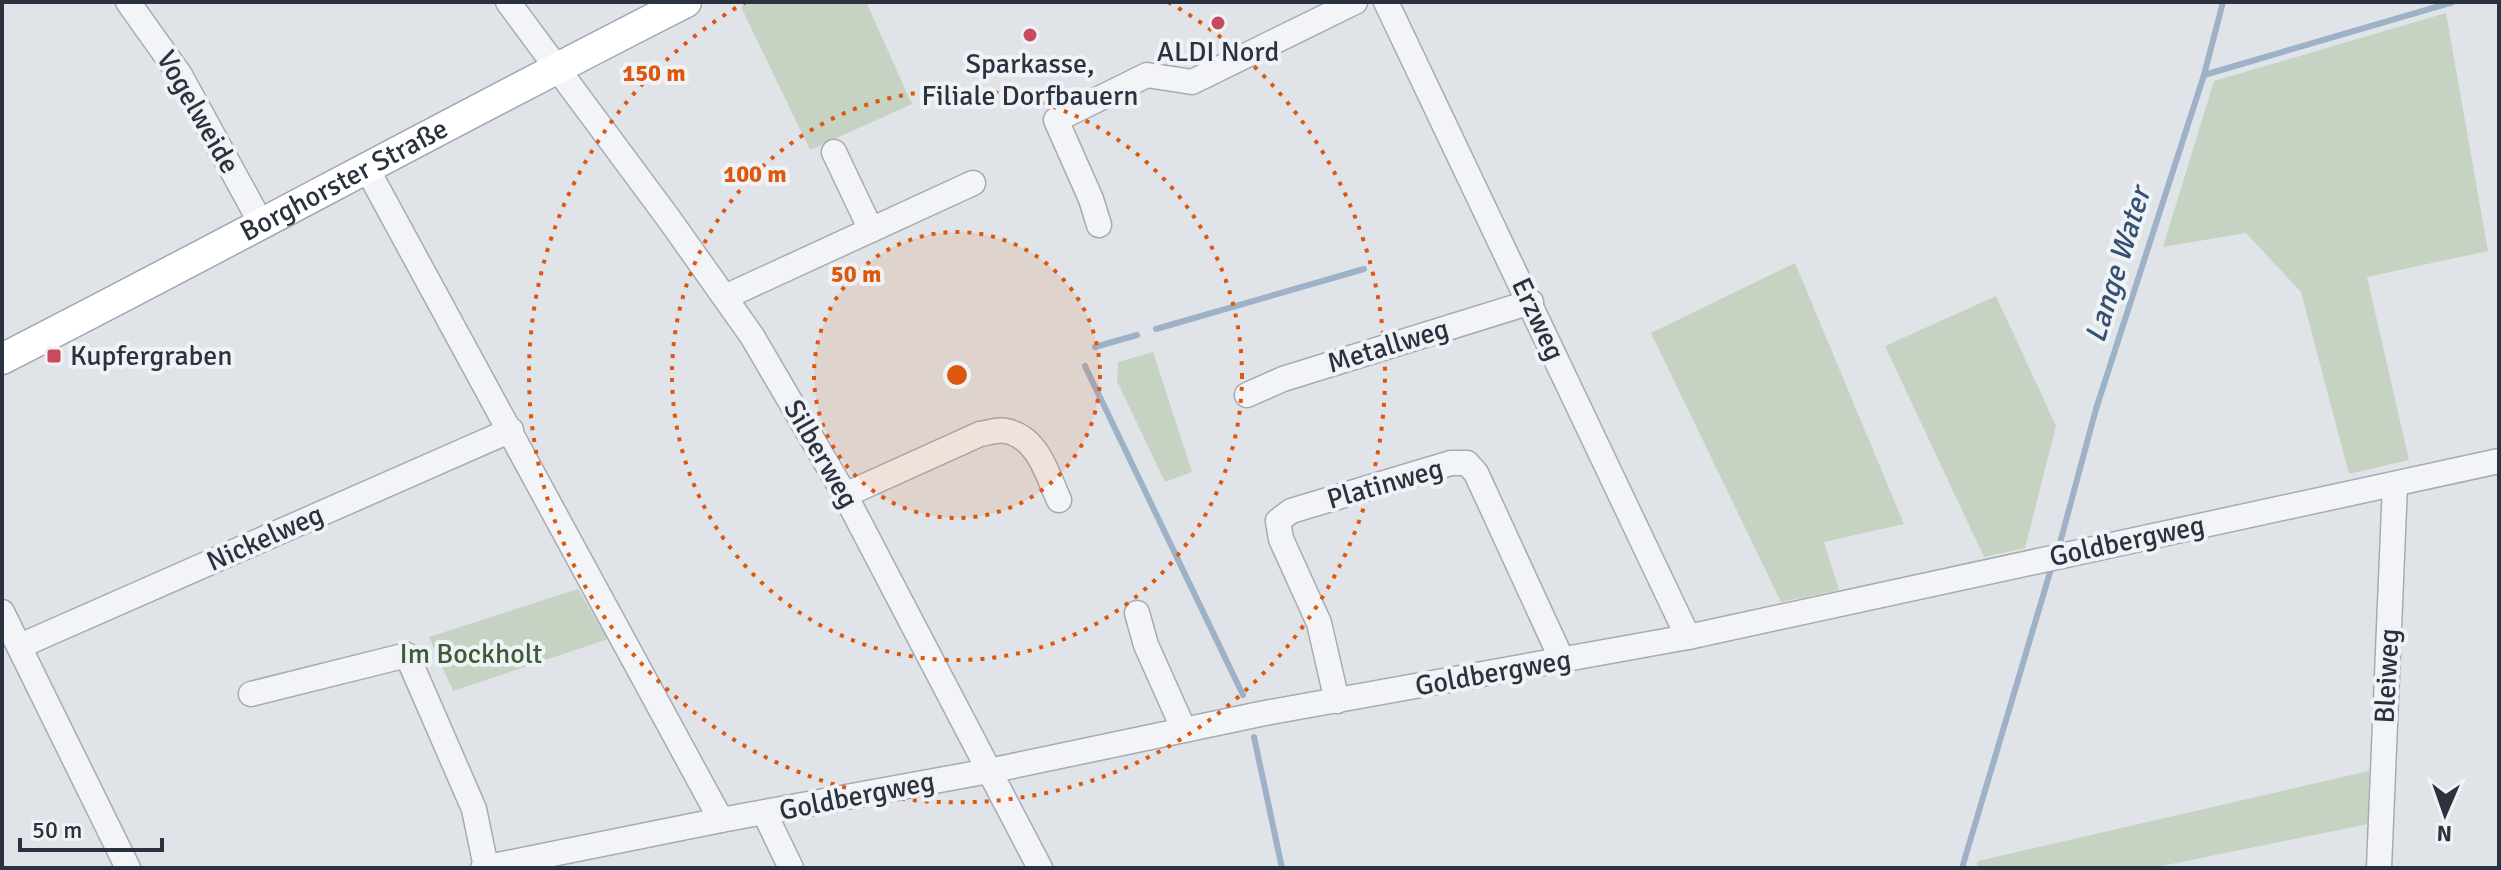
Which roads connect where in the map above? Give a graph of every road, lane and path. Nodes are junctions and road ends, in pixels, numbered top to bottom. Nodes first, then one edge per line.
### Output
1 (128, 2) edge
2 (508, 2) edge
3 (686, 2) edge
4 (1355, 2) edge
5 (1386, 2) edge
6 (557, 68) junction
7 (834, 152) dead end
8 (366, 167) junction
9 (973, 183) dead end
10 (262, 225) junction
11 (1099, 225) dead end
12 (871, 230) junction
13 (725, 297) junction
14 (1531, 302) junction
15 (2, 359) edge
16 (1247, 395) dead end
17 (511, 430) junction
18 (2499, 461) edge
19 (2395, 484) junction
20 (845, 495) junction
21 (1059, 500) dead end
22 (2, 612) edge
23 (1137, 613) dead end
24 (1688, 637) junction
25 (20, 646) junction
26 (1562, 660) junction
27 (251, 694) dead end
28 (1337, 701) junction
29 (1184, 730) junction
30 (989, 771) junction
31 (765, 814) junction
32 (721, 820) junction
33 (128, 868) edge
34 (485, 868) edge
35 (791, 868) edge
36 (1040, 868) edge
37 (2379, 868) edge

1 - 10 street, Vogelweide
2 - 6 street, Silberweg
3 - 6 main road, Borghorster Straße
4 - 11 street
5 - 14 street, Erzweg
6 - 8 main road, Borghorster Straße
6 - 13 street, Silberweg
7 - 12 street
8 - 10 main road, Borghorster Straße
8 - 17 street
9 - 12 street
10 - 15 main road, Borghorster Straße
12 - 13 street
13 - 20 street, Silberweg
14 - 16 street, Metallweg
14 - 24 street, Erzweg
17 - 25 street, Nickelweg
17 - 32 street
18 - 19 street, Goldbergweg
19 - 24 street, Goldbergweg
19 - 37 street, Bleiweg
20 - 21 street
20 - 30 street, Silberweg
22 - 25 street
23 - 29 street
24 - 26 street, Goldbergweg
25 - 33 street
26 - 28 street, Goldbergweg
26 - 28 street, Platinweg
27 - 34 street
28 - 29 street, Goldbergweg
29 - 30 street, Goldbergweg
30 - 31 street, Goldbergweg
30 - 36 street, Silberweg
31 - 32 street, Goldbergweg
31 - 35 street
32 - 34 street, Goldbergweg

